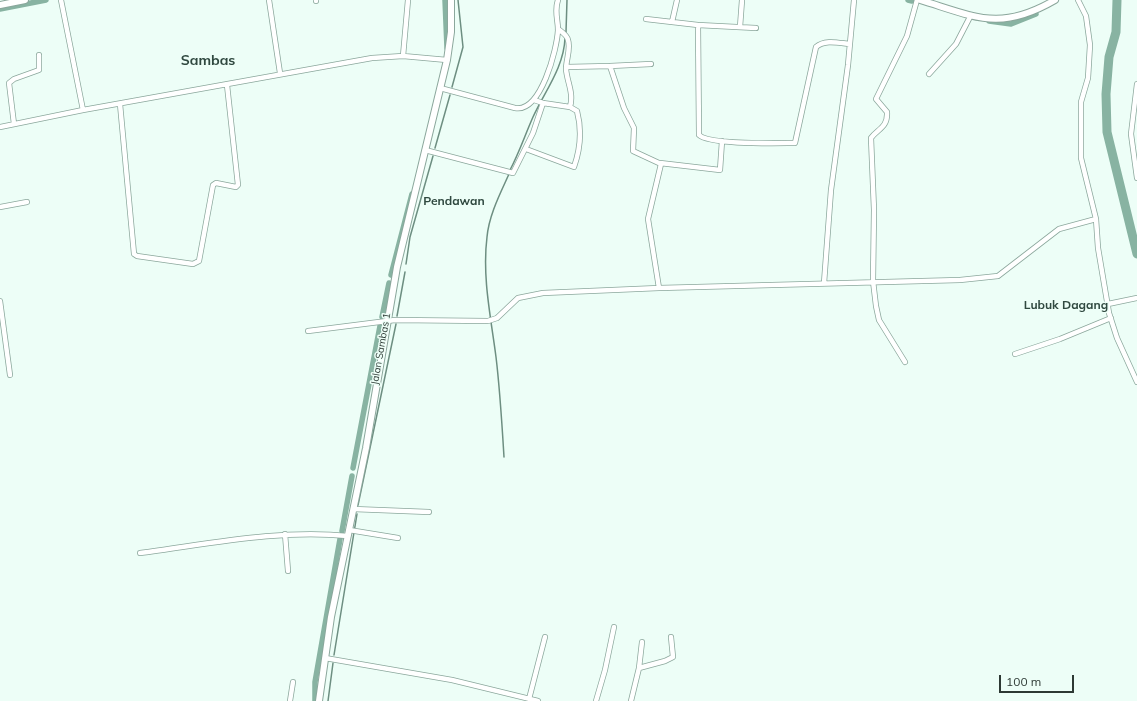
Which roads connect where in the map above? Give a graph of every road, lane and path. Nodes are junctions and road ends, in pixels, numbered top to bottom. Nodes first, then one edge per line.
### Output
1 (25, 0) edge
2 (61, 0) edge
3 (269, 0) edge
4 (408, 0) edge
5 (451, 0) edge
6 (558, 0) edge
7 (677, 0) edge
8 (742, 0) edge
9 (854, 0) edge
10 (917, 0) edge
11 (920, 0) edge
12 (1055, 0) edge
13 (1078, 0) edge
14 (0, 5) edge
15 (971, 16) junction
16 (646, 19) dead end
17 (672, 22) junction
18 (698, 25) junction
19 (740, 27) junction
20 (756, 28) dead end
21 (559, 30) junction
22 (850, 44) junction
23 (39, 55) dead end
24 (403, 56) junction
25 (447, 60) junction
26 (650, 64) dead end
27 (610, 66) junction
28 (566, 67) junction
29 (280, 74) junction
30 (929, 74) dead end
31 (1137, 84) edge
32 (227, 85) junction
33 (440, 88) junction
34 (535, 100) junction
35 (542, 103) junction
36 (120, 104) junction
37 (570, 106) junction
38 (83, 110) junction
39 (14, 124) junction
40 (0, 127) edge
41 (722, 141) junction
42 (526, 149) junction
43 (425, 150) junction
44 (660, 163) junction
45 (1137, 178) edge
46 (27, 202) dead end
47 (0, 207) edge
48 (1096, 219) junction
49 (873, 282) junction
50 (824, 283) junction
51 (659, 288) junction
52 (1137, 298) edge
53 (0, 301) edge
54 (1108, 304) junction
55 (1111, 318) junction
56 (386, 321) junction
57 (308, 331) dead end
58 (1015, 354) dead end
59 (905, 362) dead end
60 (10, 375) dead end
61 (1137, 382) edge
62 (353, 509) junction
63 (429, 512) dead end
64 (349, 532) junction
65 (285, 534) junction
66 (398, 538) dead end
67 (140, 553) dead end
68 (288, 571) dead end
69 (614, 627) dead end
70 (545, 637) dead end
71 (671, 637) dead end
72 (642, 642) dead end
73 (325, 658) junction
74 (639, 668) junction
75 (293, 682) dead end
76 (529, 699) junction
77 (290, 701) edge
78 (319, 701) edge
79 (538, 701) edge
80 (596, 701) edge
81 (631, 701) edge

1 - 14 street
2 - 38 street
3 - 29 street
4 - 24 street
5 - 25 street, Jalan Sambas 1
6 - 21 street
7 - 17 street
8 - 19 street
9 - 22 street
10 - 49 street
11 - 15 street
12 - 15 street
13 - 48 street
15 - 30 street
16 - 17 street
17 - 18 street
18 - 19 street
18 - 41 street
19 - 20 street
21 - 28 street
21 - 34 street
22 - 41 street
22 - 50 street
23 - 39 street
24 - 25 street
24 - 29 street
25 - 33 street, Jalan Sambas 1
26 - 27 street
27 - 28 street
27 - 44 street
28 - 37 street
29 - 32 street
31 - 45 street
32 - 36 street
32 - 36 street
33 - 34 street
33 - 43 street, Jalan Sambas 1
34 - 35 street
35 - 37 street
35 - 42 street
36 - 38 street
37 - 42 street
38 - 39 street
39 - 40 street
41 - 44 street
42 - 43 street
43 - 56 street, Jalan Sambas 1
44 - 51 street
46 - 47 street
48 - 49 street
48 - 54 street
49 - 50 street
49 - 59 street
50 - 51 street
51 - 56 street
52 - 54 street
53 - 60 street
54 - 55 street
55 - 58 street
55 - 61 street
56 - 57 street
56 - 62 street, Jalan Sambas 1
62 - 63 street
62 - 64 street, Jalan Sambas 1
64 - 65 street
64 - 66 street
64 - 73 street, Jalan Sambas 1
65 - 67 street
65 - 68 street
69 - 80 street
70 - 76 street
71 - 74 street
72 - 74 street
73 - 76 street
73 - 78 street, Jalan Sambas 1
74 - 81 street
75 - 77 street
76 - 79 street

